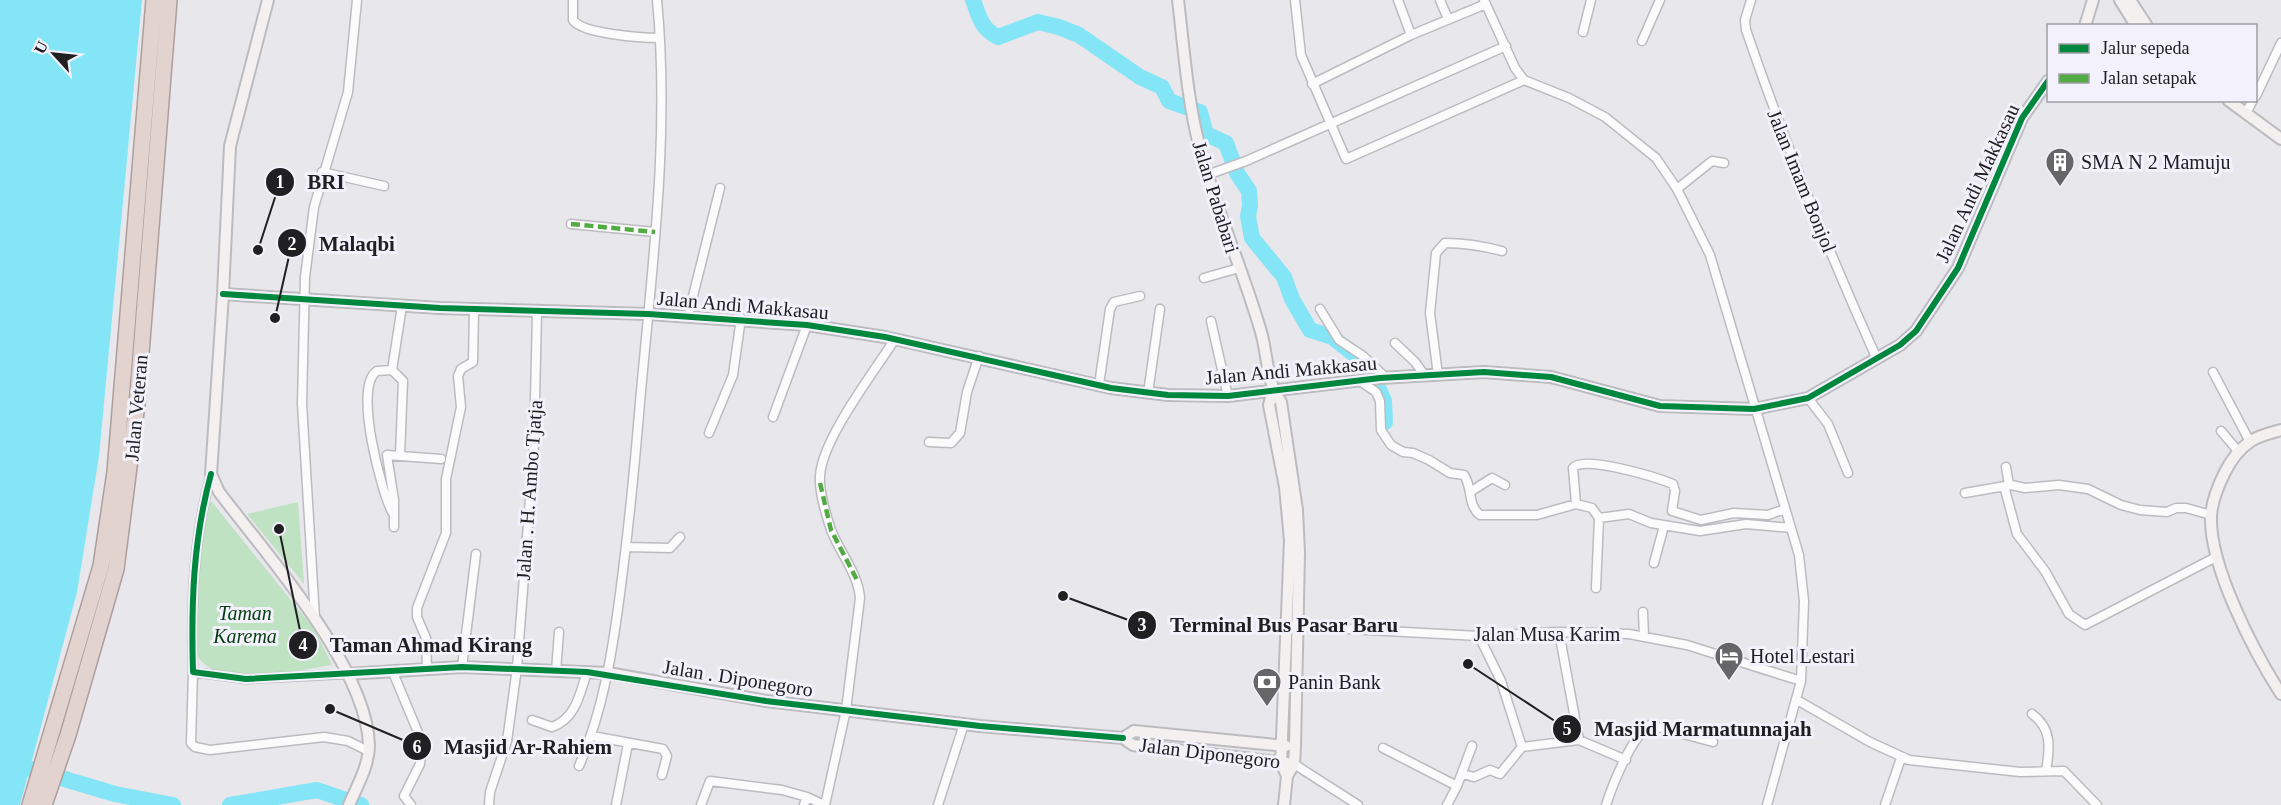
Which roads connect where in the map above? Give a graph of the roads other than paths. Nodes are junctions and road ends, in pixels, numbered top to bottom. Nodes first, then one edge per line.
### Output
1 (154, 0) edge
2 (169, 0) edge
3 (268, 0) edge
4 (357, 0) edge
5 (573, 0) edge
6 (657, 0) edge
7 (1178, 0) edge
8 (1295, 0) edge
9 (1398, 0) edge
10 (1440, 0) edge
11 (1591, 0) edge
12 (1660, 0) edge
13 (1751, 0) edge
14 (2093, 0) edge
15 (2120, 0) edge
16 (2130, 0) edge
17 (1485, 2) edge
18 (1448, 19) junction
19 (2086, 24) edge
20 (2135, 24) edge
21 (2146, 24) edge
22 (1583, 32) dead end
23 (1411, 35) junction
24 (660, 38) junction
25 (1642, 41) dead end
26 (2281, 43) edge
27 (1506, 46) junction
28 (1524, 80) junction
29 (1312, 84) junction
30 (2047, 84) edge
31 (2257, 94) edge
32 (2231, 102) edge
33 (2252, 102) edge
34 (2246, 113) junction
35 (1328, 123) junction
36 (2281, 140) edge
37 (1724, 163) dead end
38 (322, 172) junction
39 (1208, 175) junction
40 (384, 186) dead end
41 (720, 188) dead end
42 (1677, 189) junction
43 (571, 224) dead end
44 (655, 232) junction
45 (1502, 251) dead end
46 (1239, 268) junction
47 (1204, 278) dead end
48 (223, 294) junction
49 (1140, 296) dead end
50 (304, 299) junction
51 (402, 306) junction
52 (1160, 309) dead end
53 (1320, 309) dead end
54 (474, 310) junction
55 (537, 312) junction
56 (648, 314) junction
57 (688, 316) junction
58 (741, 318) junction
59 (1211, 321) dead end
60 (807, 325) junction
61 (895, 339) junction
62 (1395, 343) dead end
63 (979, 357) junction
64 (1876, 357) junction
65 (392, 370) junction
66 (2213, 372) dead end
67 (1438, 375) junction
68 (1425, 376) junction
69 (1374, 379) junction
70 (1100, 386) junction
71 (1273, 391) junction
72 (1148, 393) junction
73 (1228, 396) junction
74 (1808, 398) junction
75 (1754, 409) junction
76 (772, 417) dead end
77 (2281, 430) edge
78 (2221, 431) dead end
79 (709, 433) dead end
80 (929, 442) dead end
81 (2250, 442) junction
82 (2238, 451) junction
83 (387, 455) junction
84 (400, 455) junction
85 (376, 458) junction
86 (441, 459) dead end
87 (2006, 467) dead end
88 (1848, 473) dead end
89 (211, 474) junction
90 (1505, 485) dead end
91 (2006, 486) junction
92 (1474, 491) junction
93 (1965, 493) dead end
94 (1576, 504) junction
95 (392, 512) junction
96 (2211, 515) junction
97 (1599, 519) junction
98 (1788, 519) junction
99 (1670, 520) junction
100 (394, 527) dead end
101 (681, 537) dead end
102 (626, 548) junction
103 (476, 554) dead end
104 (2216, 557) junction
105 (1654, 563) dead end
106 (1596, 588) dead end
107 (1643, 612) dead end
108 (315, 618) junction
109 (1287, 625) junction
110 (1299, 626) junction
111 (559, 632) dead end
112 (1560, 632) junction
113 (1479, 636) junction
114 (1644, 637) junction
115 (462, 667) junction
116 (516, 668) junction
117 (427, 669) junction
118 (392, 670) junction
119 (556, 671) junction
120 (193, 672) junction
121 (587, 672) junction
122 (608, 673) junction
123 (348, 674) junction
124 (1801, 681) junction
125 (2279, 688) edge
126 (1797, 700) junction
127 (846, 710) junction
128 (2032, 714) dead end
129 (532, 720) dead end
130 (964, 724) junction
131 (61, 733) junction
132 (592, 736) junction
133 (1124, 738) junction
134 (1579, 740) junction
135 (1713, 742) dead end
136 (628, 744) junction
137 (1281, 746) junction
138 (1472, 746) dead end
139 (1295, 747) junction
140 (1522, 747) junction
141 (1383, 748) dead end
142 (368, 751) junction
143 (1901, 758) junction
144 (1626, 760) junction
145 (1281, 762) junction
146 (1294, 764) junction
147 (579, 766) dead end
148 (2046, 771) junction
149 (1463, 774) junction
150 (662, 775) dead end
151 (1287, 776) junction
152 (1457, 786) junction
153 (806, 801) edge
154 (826, 802) edge
155 (30, 805) edge
156 (44, 805) edge
157 (349, 805) edge
158 (411, 805) edge
159 (489, 805) edge
160 (616, 805) edge
161 (701, 805) edge
162 (938, 805) edge
163 (1284, 805) edge
164 (1358, 805) edge
165 (1447, 805) edge
166 (1606, 805) edge
167 (1767, 805) edge
168 (1885, 805) edge
169 (2097, 805) edge

1 - 131 highway, Jalan Veteran
2 - 131 highway, Jalan Veteran
3 - 48 street
4 - 38 street
5 - 24 street
6 - 24 street
7 - 39 street, Jalan Pababari
8 - 29 street
9 - 23 street
10 - 18 street
11 - 22 street
12 - 25 street
13 - 64 street, Jalan Imam Bonjol
14 - 19 street
15 - 20 street
16 - 21 street
17 - 18 street
17 - 27 street
18 - 23 street
23 - 29 street
24 - 44 street
26 - 31 street
27 - 28 street
27 - 35 street
28 - 35 street
28 - 42 street
29 - 35 street
30 - 64 street, Jalan Andi Makkasau
32 - 34 street
33 - 34 street
34 - 36 street
35 - 39 street
37 - 42 street
38 - 40 street
38 - 50 street
39 - 46 street, Jalan Pababari
41 - 57 street
42 - 75 street
43 - 44 street
44 - 56 street
45 - 67 street
46 - 47 street
46 - 71 street, Jalan Pababari
48 - 50 street, Jalan Andi Makkasau
48 - 89 street
49 - 70 street
50 - 51 street, Jalan Andi Makkasau
50 - 108 street
51 - 54 street, Jalan Andi Makkasau
51 - 65 street
52 - 72 street
53 - 69 street
54 - 55 street, Jalan Andi Makkasau
54 - 117 street
55 - 56 street, Jalan Andi Makkasau
55 - 116 street, Jalan . H. Ambo Tjatja
56 - 57 street, Jalan Andi Makkasau
56 - 102 street
57 - 58 street, Jalan Andi Makkasau
58 - 60 street, Jalan Andi Makkasau
58 - 79 street
59 - 73 street
60 - 61 street, Jalan Andi Makkasau
60 - 76 street
61 - 63 street, Jalan Andi Makkasau
61 - 127 street
62 - 68 street
63 - 70 street, Jalan Andi Makkasau
63 - 80 street
64 - 74 street, Jalan Andi Makkasau
65 - 84 street
65 - 85 street
66 - 81 street
67 - 68 street, Jalan Andi Makkasau
67 - 75 street, Jalan Andi Makkasau
68 - 69 street, Jalan Andi Makkasau
69 - 71 street, Jalan Andi Makkasau
69 - 92 street
70 - 72 street, Jalan Andi Makkasau
71 - 73 street, Jalan Andi Makkasau
71 - 109 street
71 - 110 street
72 - 73 street, Jalan Andi Makkasau
74 - 75 street, Jalan Andi Makkasau
74 - 88 street
75 - 98 street
77 - 81 street
78 - 82 street
81 - 82 street
82 - 96 street
83 - 84 street
83 - 85 street
83 - 95 street
84 - 86 street
85 - 95 street
87 - 91 street
89 - 108 street
89 - 120 street
90 - 92 street
91 - 93 street
91 - 96 street
91 - 104 street
92 - 94 street
94 - 97 street
94 - 99 street
95 - 100 street
96 - 104 street
97 - 99 street
97 - 106 street
98 - 99 street
98 - 99 street
98 - 124 street
99 - 105 street
101 - 102 street
102 - 122 street
103 - 115 street
104 - 125 street
107 - 114 street
108 - 123 street
109 - 110 street, Jalan Musa Karim
109 - 137 street
110 - 113 street, Jalan Musa Karim
110 - 139 street
111 - 119 street
112 - 113 street, Jalan Musa Karim
112 - 114 street, Jalan Musa Karim
112 - 134 street
113 - 140 street
114 - 124 street, Jalan Musa Karim
115 - 116 street, Jalan . Diponegoro
115 - 117 street, Jalan . Diponegoro
116 - 119 street, Jalan . Diponegoro
116 - 159 street, Jalan . H. Ambo Tjatja
117 - 118 street, Jalan . Diponegoro
118 - 123 street, Jalan . Diponegoro
118 - 158 street
119 - 121 street, Jalan . Diponegoro
120 - 123 street
120 - 142 street
121 - 122 street, Jalan . Diponegoro
121 - 129 street
122 - 127 street, Jalan . Diponegoro
122 - 132 street
123 - 142 street
124 - 126 street
126 - 143 street
126 - 167 street
127 - 130 street, Jalan . Diponegoro
127 - 154 street
128 - 148 street
130 - 133 street, Jalan . Diponegoro
130 - 162 street
131 - 155 highway, Jalan Veteran
131 - 156 highway, Jalan Veteran
132 - 136 street
132 - 147 street
133 - 137 street
133 - 145 street, Jalan Diponegoro
134 - 140 street
134 - 144 street
135 - 144 street
136 - 150 street
136 - 160 street
137 - 139 street
137 - 145 street
138 - 149 street
139 - 146 street
140 - 149 street
141 - 152 street
142 - 157 street
143 - 148 street
143 - 168 street
144 - 166 street
145 - 146 street, Jalan Diponegoro
145 - 151 street
146 - 151 street
146 - 164 street, Jalan Diponegoro
148 - 169 street
149 - 152 street
151 - 163 street
152 - 165 street
153 - 154 street
153 - 161 street

